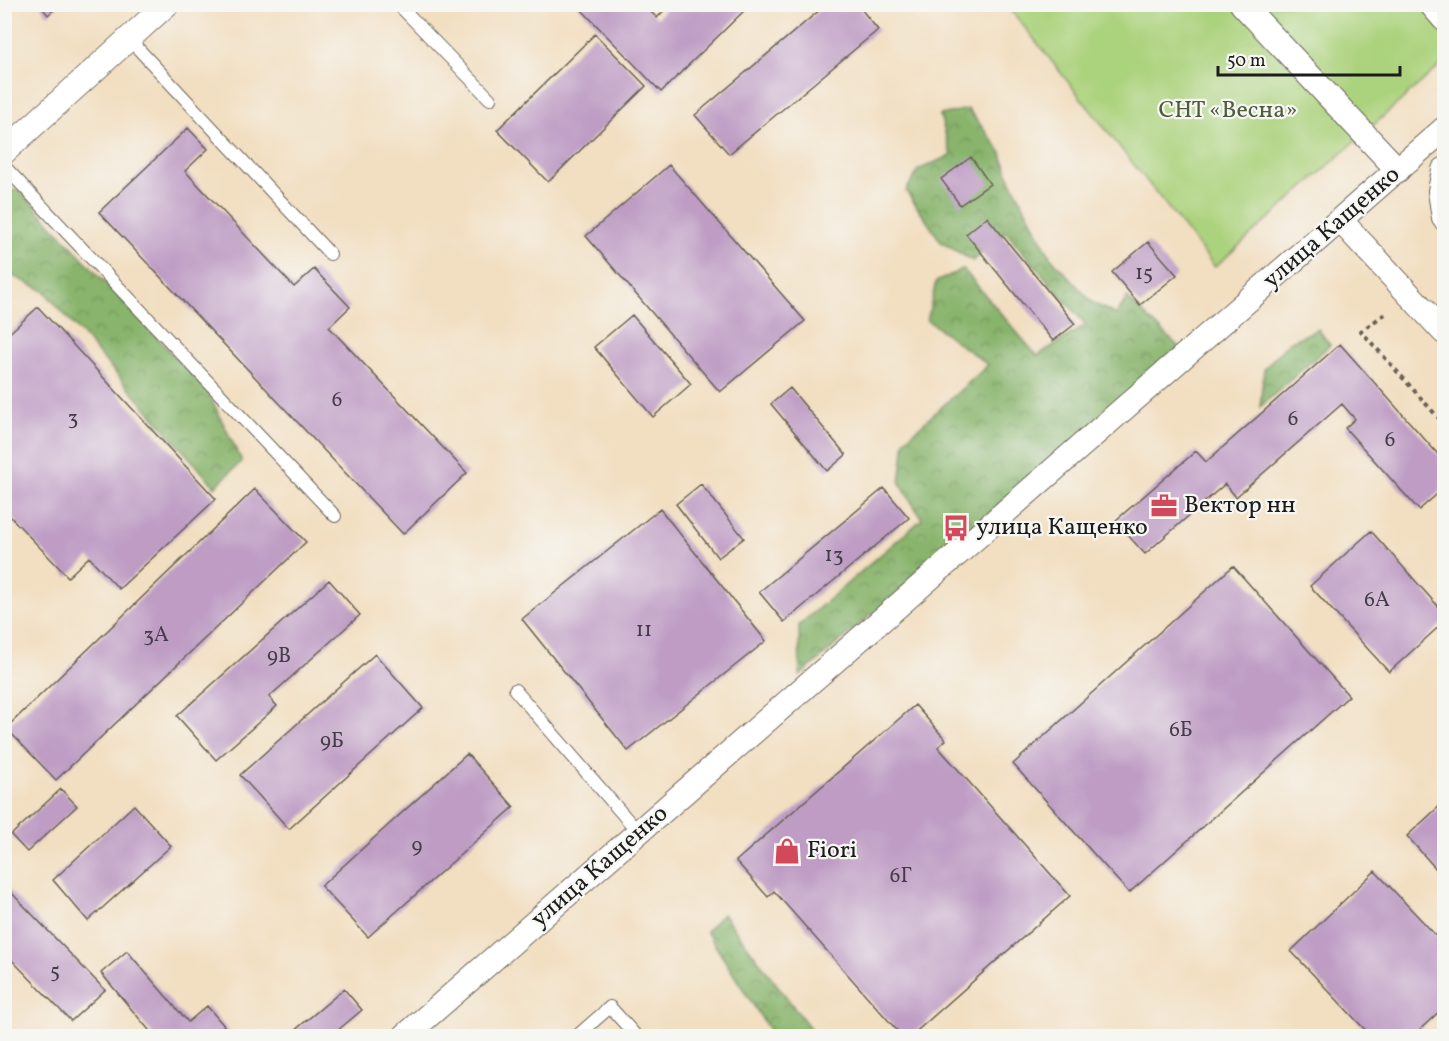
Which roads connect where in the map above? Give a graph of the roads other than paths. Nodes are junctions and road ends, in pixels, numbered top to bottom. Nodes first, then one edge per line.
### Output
1 (167, 4) edge
2 (398, 4) edge
3 (1242, 4) edge
4 (1431, 4) edge
5 (1444, 19) edge
6 (129, 39) junction
7 (490, 99) dead end
8 (1444, 129) edge
9 (4, 152) edge
10 (4, 166) edge
11 (1398, 170) junction
12 (1444, 170) edge
13 (1444, 218) edge
14 (1341, 221) junction
15 (330, 254) dead end
16 (1444, 332) edge
17 (334, 516) dead end
18 (515, 690) dead end
19 (639, 833) junction
20 (405, 1036) edge
21 (577, 1036) edge
22 (636, 1036) edge

1 - 6 street
2 - 7 lane
3 - 11 street
4 - 5 street
6 - 9 street
6 - 15 lane
8 - 11 street, улица Кащенко
10 - 17 lane
11 - 14 street, улица Кащенко
12 - 13 street
14 - 16 street
14 - 19 street, улица Кащенко
18 - 19 lane
19 - 20 street, улица Кащенко
21 - 22 lane

